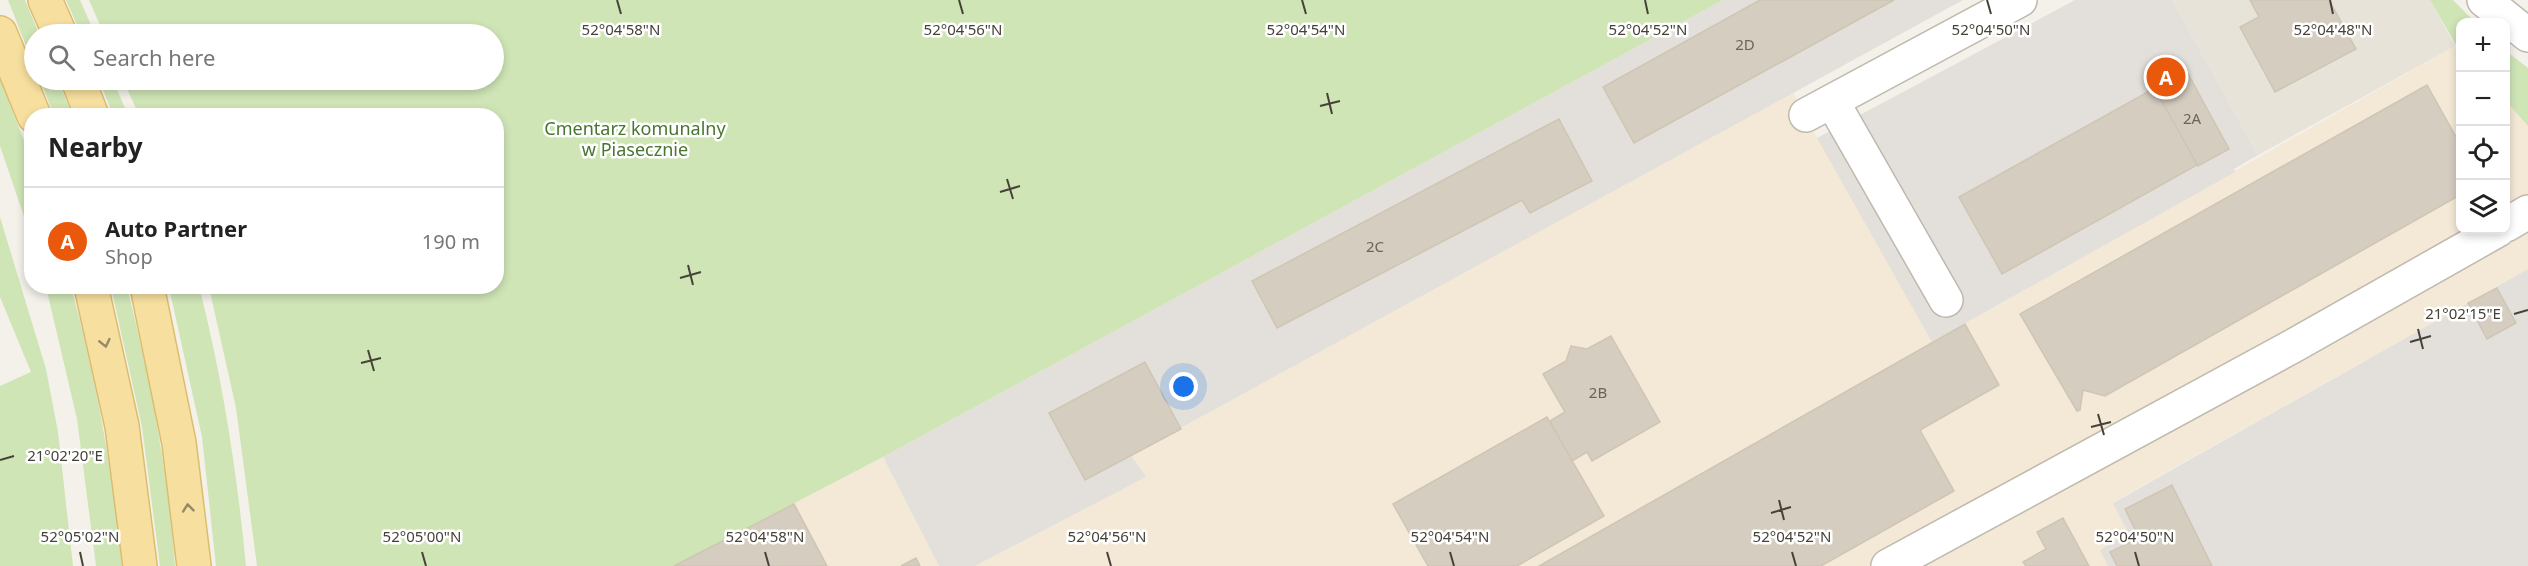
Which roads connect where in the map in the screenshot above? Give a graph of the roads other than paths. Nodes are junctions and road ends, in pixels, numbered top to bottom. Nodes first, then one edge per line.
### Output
1 (45, 0) edge
2 (2020, 0) edge
3 (2484, 0) edge
4 (56, 24) edge
5 (0, 33) edge
6 (2528, 35) edge
7 (82, 90) edge
8 (31, 108) edge
9 (89, 108) edge
10 (2528, 212) edge
11 (2510, 222) edge
12 (2491, 234) edge
13 (93, 294) edge
14 (149, 294) edge
15 (1946, 300) dead end
16 (140, 566) edge
17 (194, 566) edge
18 (1888, 566) edge

1 - 4 main road
2 - 15 street
3 - 6 street
5 - 8 main road
7 - 9 main road
10 - 11 street
12 - 18 street
13 -> 16 main road
17 -> 14 main road

